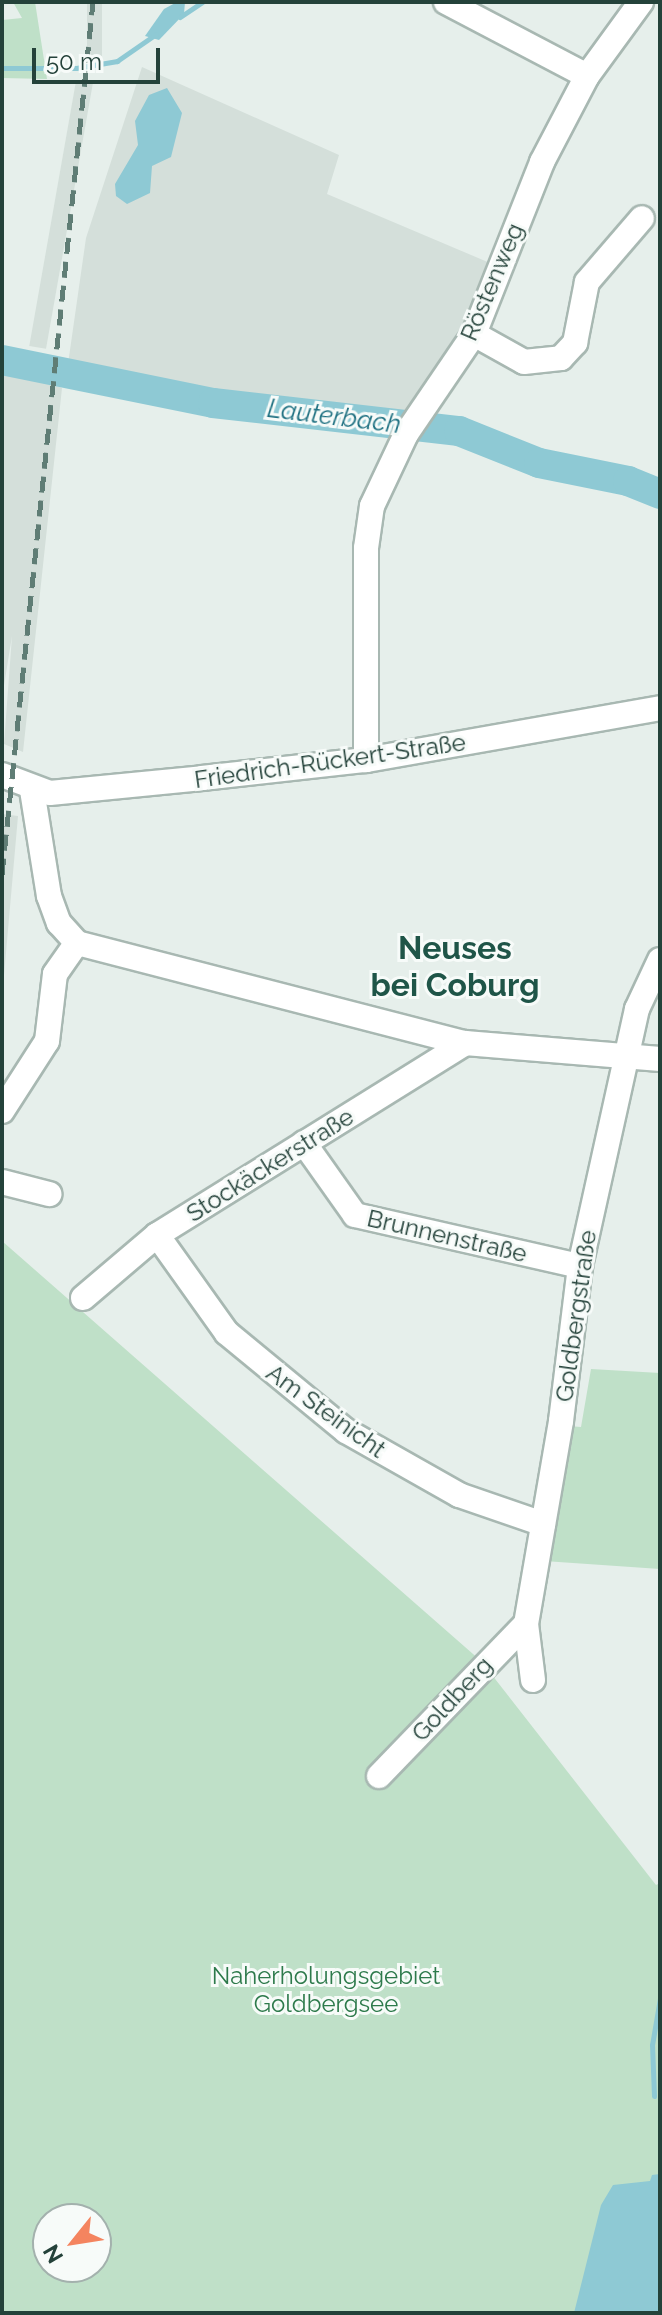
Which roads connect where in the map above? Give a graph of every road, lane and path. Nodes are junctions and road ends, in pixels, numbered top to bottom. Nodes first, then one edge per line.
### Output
1 (446, 2) edge
2 (641, 2) edge
3 (587, 76) junction
4 (642, 218) dead end
5 (474, 334) junction
6 (660, 708) edge
7 (366, 760) junction
8 (2, 775) edge
9 (32, 790) junction
10 (77, 943) junction
11 (660, 960) edge
12 (465, 1043) junction
13 (625, 1056) junction
14 (660, 1059) edge
15 (2, 1111) edge
16 (304, 1143) junction
17 (2, 1182) edge
18 (49, 1194) dead end
19 (157, 1235) junction
20 (580, 1266) junction
21 (83, 1298) dead end
22 (543, 1524) junction
23 (526, 1624) junction
24 (533, 1680) dead end
25 (379, 1776) dead end

1 - 3 street
2 - 3 street, Röstenweg
3 - 5 street, Röstenweg
4 - 5 street
5 - 7 street, Röstenweg
6 - 7 street, Friedrich-Rückert-Straße
7 - 9 street, Friedrich-Rückert-Straße
8 - 9 street, Friedrich-Rückert-Straße
9 - 10 street
10 - 12 street
10 - 15 street
11 - 13 street, Goldbergstraße
12 - 13 street
12 - 16 street, Stockäckerstraße
13 - 14 street
13 - 20 street, Goldbergstraße
16 - 19 street, Stockäckerstraße
16 - 20 street, Brunnenstraße
17 - 18 street
19 - 21 street, Stockäckerstraße
19 - 22 street, Am Steinicht
20 - 22 street, Goldbergstraße
22 - 23 street, Goldbergstraße
23 - 24 street, Goldbergstraße
23 - 25 street, Goldberg

